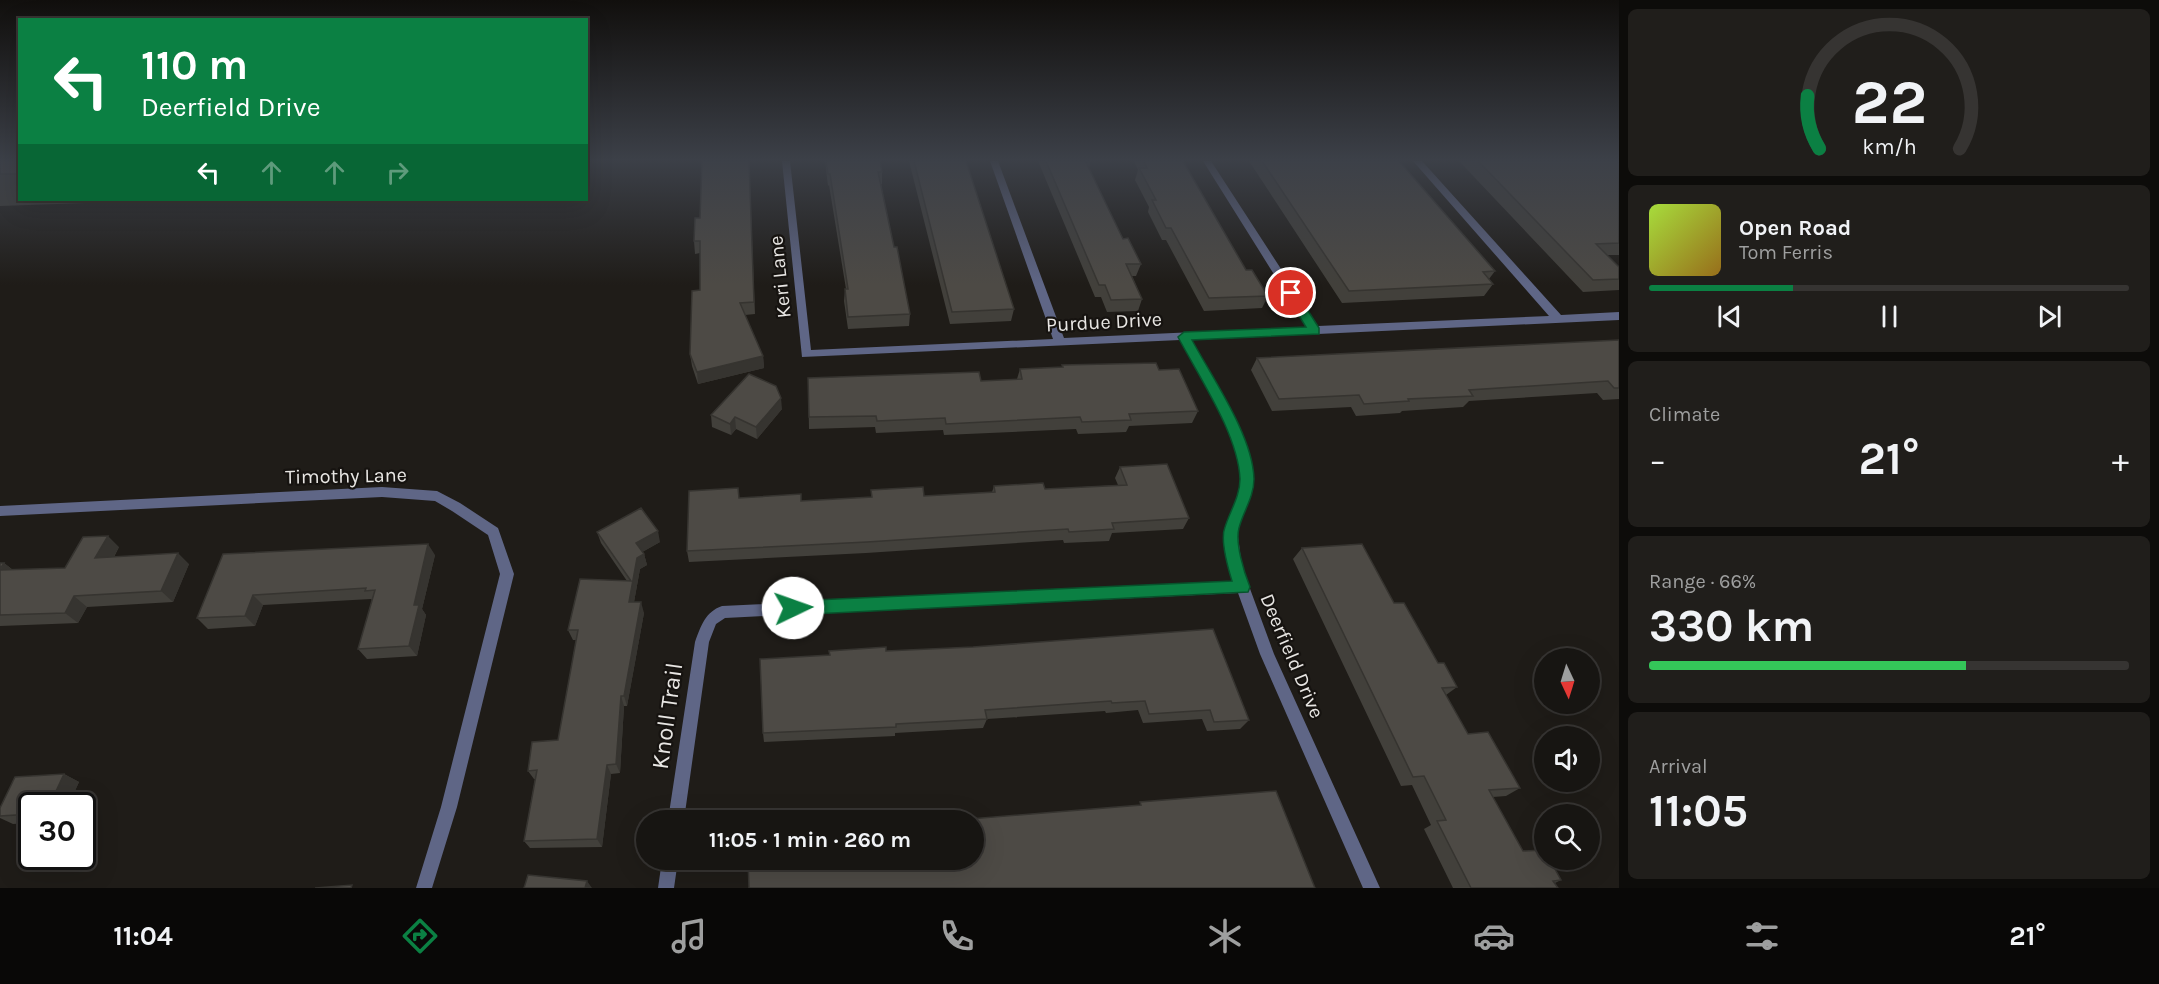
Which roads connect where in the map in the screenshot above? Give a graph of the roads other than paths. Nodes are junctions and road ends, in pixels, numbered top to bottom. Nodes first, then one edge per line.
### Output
1 (790, 202) edge
2 (1009, 202) edge
3 (1233, 202) edge
4 (1454, 202) edge
5 (1619, 316) edge
6 (1558, 319) junction
7 (1315, 331) junction
8 (1184, 337) junction
9 (1060, 342) junction
10 (806, 354) joint
11 (0, 511) edge
12 (1242, 587) junction
13 (677, 810) edge
14 (669, 870) edge
15 (424, 888) edge
16 (666, 888) edge
17 (1372, 888) edge

1 - 10 street, Keri Lane
2 - 9 street
3 - 7 street
4 - 6 street
5 - 6 street, Purdue Drive
6 - 7 street, Purdue Drive
7 - 8 street, Purdue Drive
8 - 9 street, Purdue Drive
8 - 12 street, Deerfield Drive
9 - 10 street, Purdue Drive
11 - 15 street, Timothy Lane
12 - 13 street, Knoll Trail
12 - 17 street, Deerfield Drive
14 - 16 street

